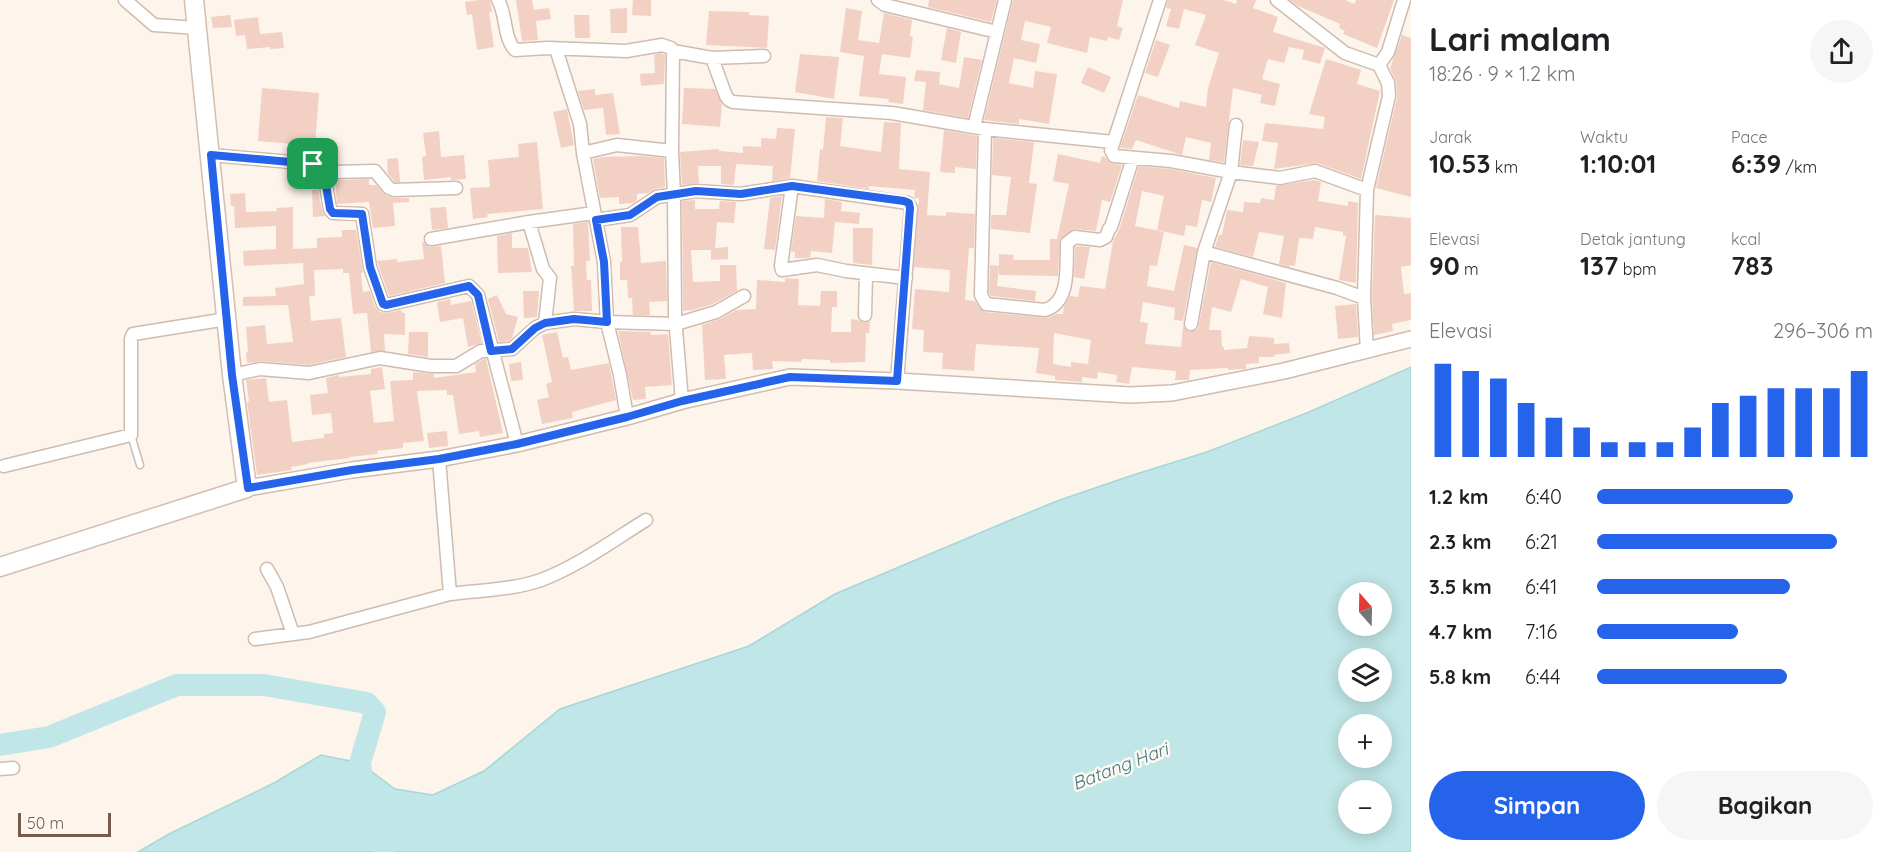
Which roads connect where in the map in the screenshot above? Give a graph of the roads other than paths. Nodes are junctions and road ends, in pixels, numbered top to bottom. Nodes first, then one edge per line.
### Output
1 (124, 0) edge
2 (195, 0) edge
3 (498, 0) edge
4 (878, 0) edge
5 (1005, 0) edge
6 (1160, 0) edge
7 (1278, 0) edge
8 (1404, 0) edge
9 (197, 28) junction
10 (997, 32) junction
11 (556, 49) junction
12 (673, 51) junction
13 (764, 56) dead end
14 (712, 58) junction
15 (1379, 65) junction
16 (1236, 125) dead end
17 (980, 128) junction
18 (1113, 142) junction
19 (672, 151) junction
20 (583, 153) junction
21 (211, 155) junction
22 (1133, 158) junction
23 (323, 167) junction
24 (1232, 172) junction
25 (792, 186) junction
26 (456, 188) dead end
27 (1367, 190) junction
28 (674, 195) junction
29 (595, 217) junction
30 (529, 222) junction
31 (431, 239) dead end
32 (1204, 252) junction
33 (866, 274) junction
34 (906, 278) junction
35 (744, 296) dead end
36 (1364, 298) junction
37 (866, 315) dead end
38 (227, 319) junction
39 (607, 322) junction
40 (545, 323) junction
41 (676, 324) junction
42 (1191, 324) dead end
43 (1411, 339) edge
44 (491, 351) junction
45 (1367, 351) junction
46 (232, 375) junction
47 (897, 381) junction
48 (682, 401) junction
49 (627, 417) junction
50 (131, 435) junction
51 (517, 444) junction
52 (439, 459) junction
53 (3, 465) dead end
54 (140, 465) dead end
55 (248, 488) junction
56 (646, 520) dead end
57 (0, 567) edge
58 (267, 569) dead end
59 (450, 594) junction
60 (293, 634) junction
61 (255, 639) dead end
62 (14, 768) dead end
63 (0, 769) edge

1 - 9 street
2 - 9 main road
3 - 11 street
4 - 10 street
5 - 10 street
6 - 18 street
7 - 15 street
8 - 15 street
9 - 21 main road
10 - 17 street
11 - 12 street
11 - 20 street
12 - 14 street
12 - 19 street
13 - 14 street
14 - 17 street
15 - 27 street
16 - 24 street
17 - 18 street
17 - 22 street
18 - 22 street
19 - 20 street
19 - 28 street
20 - 29 street
21 - 23 street
21 - 38 main road
22 - 24 street
23 - 26 street
23 - 44 street
24 - 27 street
24 - 32 street
25 - 28 street
25 - 33 street
25 - 34 street
27 - 36 street
28 - 29 street
28 - 41 street
29 - 30 street
29 - 39 street
30 - 31 street
30 - 40 street
32 - 36 street
32 - 42 street
33 - 34 street
33 - 37 street
34 - 47 street
35 - 41 street
36 - 45 street
38 - 46 main road
38 - 50 street
39 - 40 street
39 - 41 street
39 - 49 street
40 - 44 street
41 - 48 street
43 - 45 street
44 - 46 street
44 - 51 street
45 - 47 street
46 - 55 main road
47 - 48 street
48 - 49 street
49 - 51 street
50 - 53 street
50 - 54 lane
51 - 52 street
52 - 55 street
52 - 59 street
55 - 57 main road
56 - 59 street
58 - 60 street
59 - 60 street
60 - 61 street
62 - 63 street

